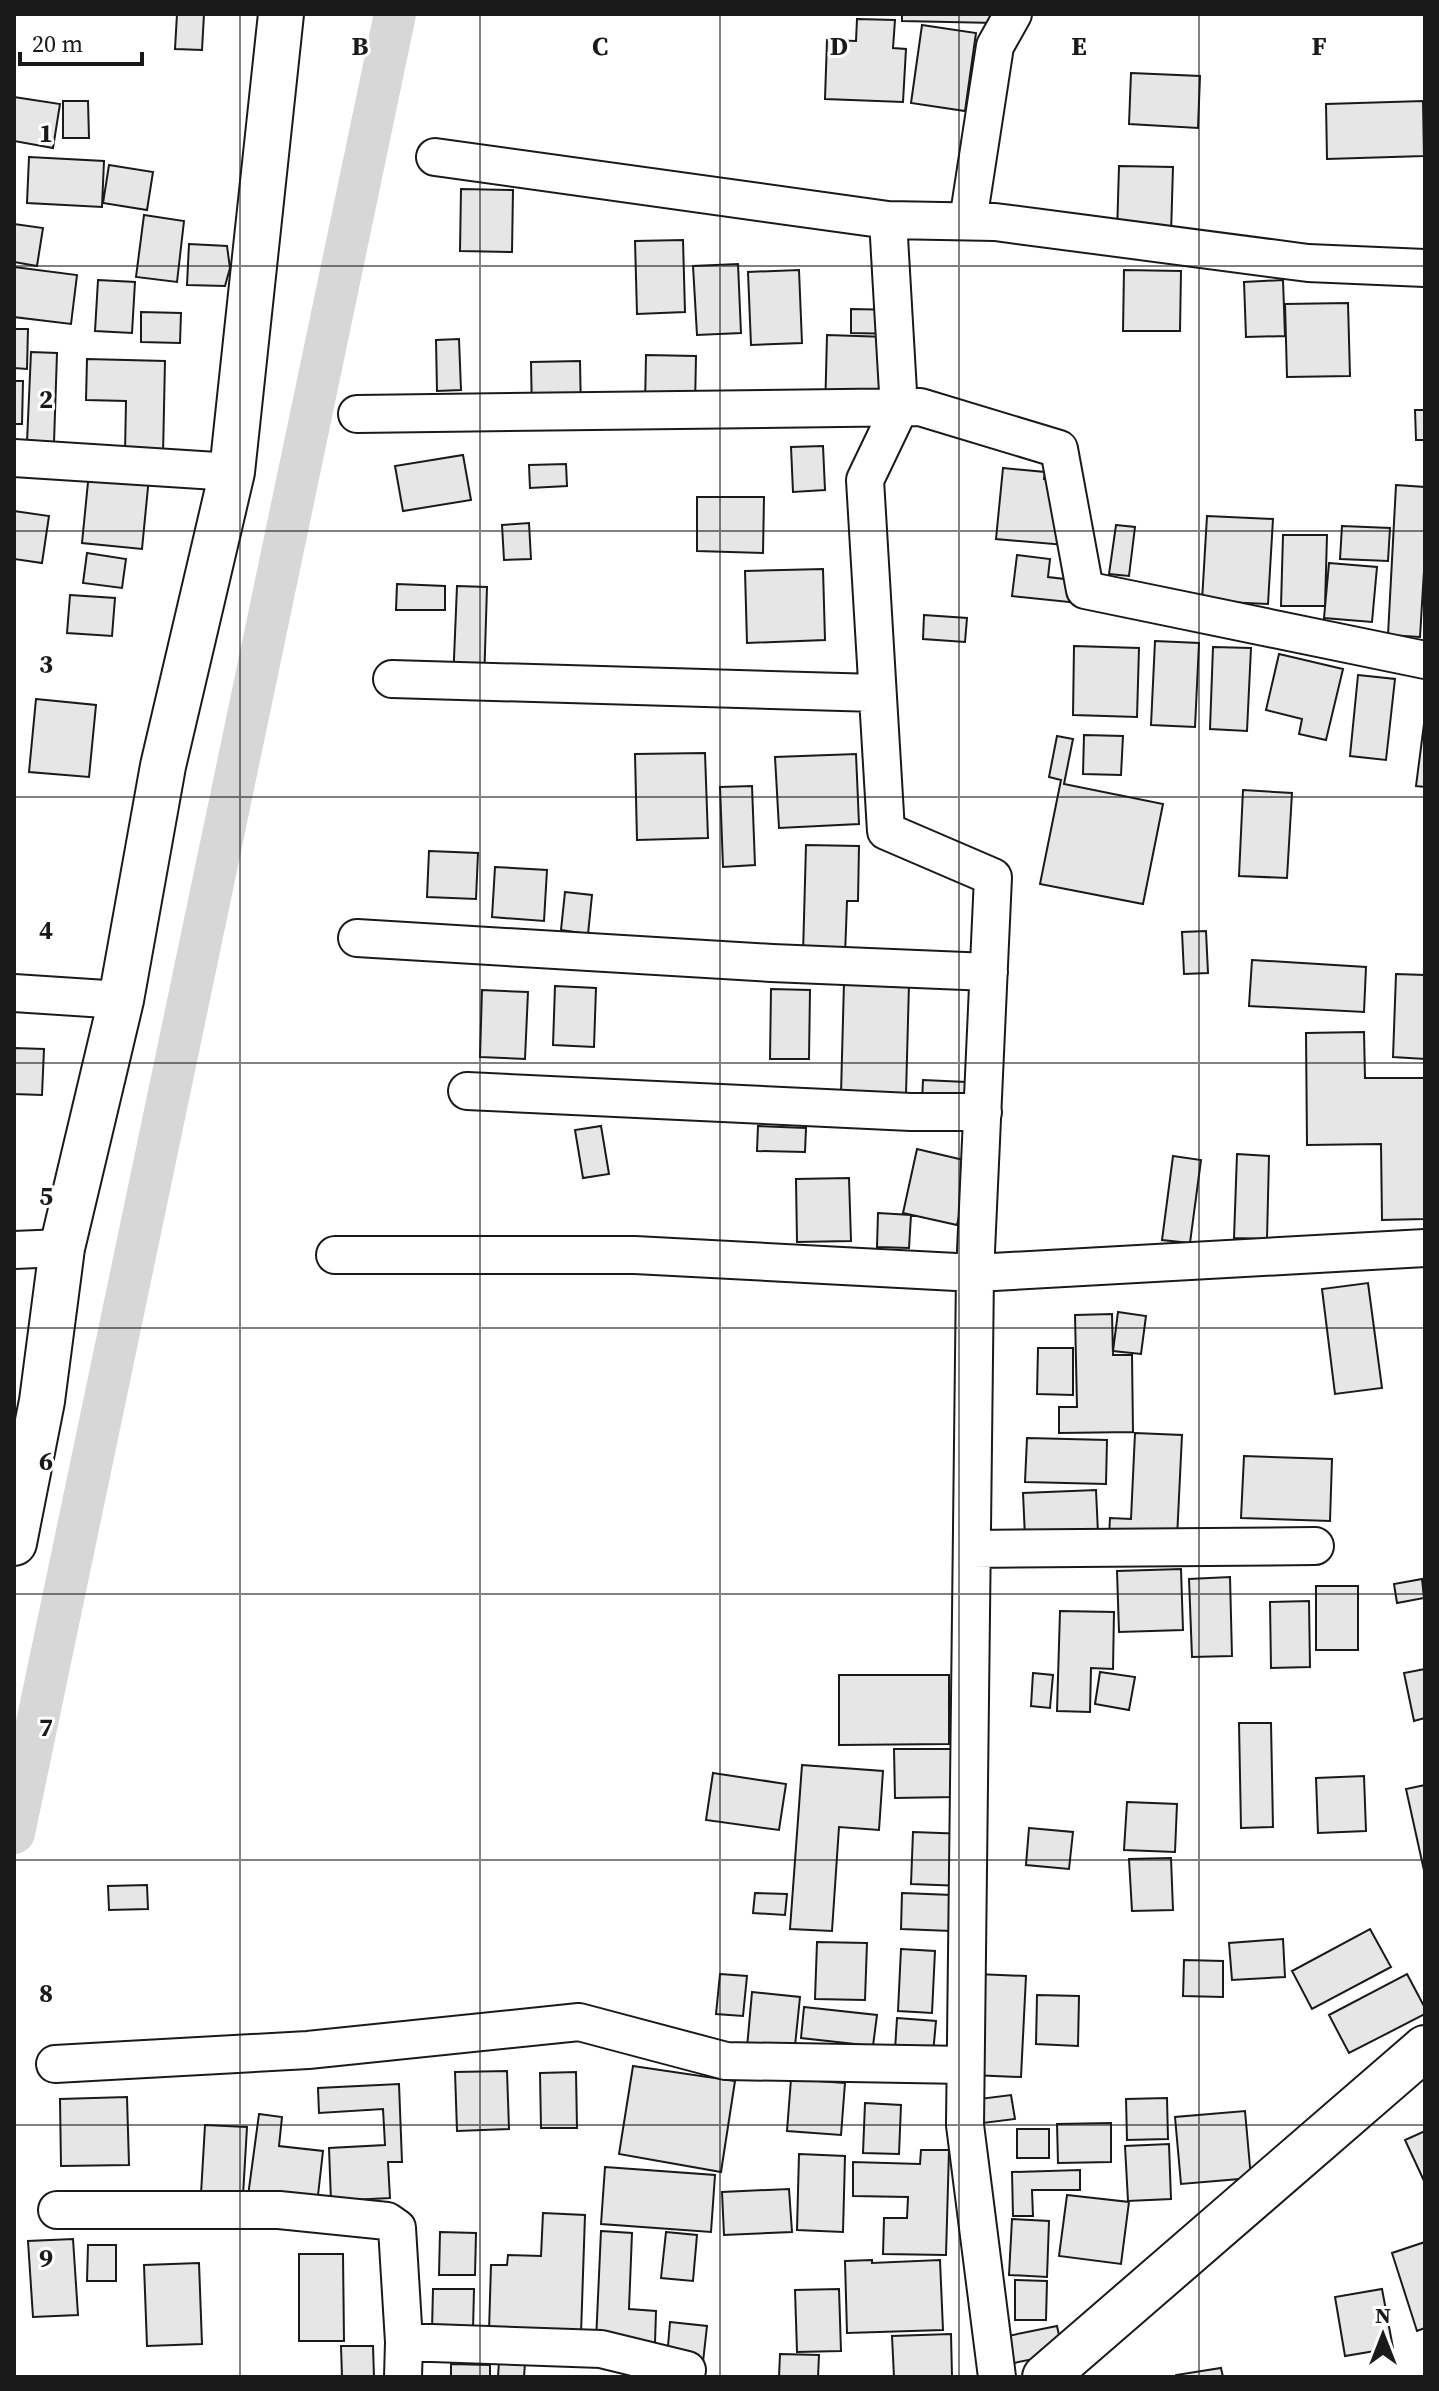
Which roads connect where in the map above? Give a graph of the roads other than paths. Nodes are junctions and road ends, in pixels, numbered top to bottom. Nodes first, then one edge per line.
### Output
1 (281, 14) edge
2 (1013, 14) edge
3 (435, 157) dead end
4 (888, 220) junction
5 (968, 221) junction
6 (1425, 268) edge
7 (899, 409) junction
8 (357, 414) dead end
9 (14, 458) edge
10 (232, 472) junction
11 (1425, 660) edge
12 (392, 679) dead end
13 (877, 693) junction
14 (357, 938) dead end
15 (989, 972) junction
16 (14, 993) edge
17 (121, 1000) junction
18 (467, 1091) dead end
19 (983, 1112) junction
20 (62, 1248) junction
21 (1425, 1248) edge
22 (14, 1250) edge
23 (335, 1255) dead end
24 (975, 1273) junction
25 (14, 1543) edge
26 (1315, 1546) dead end
27 (972, 1549) junction
28 (1425, 2048) edge
29 (55, 2064) dead end
30 (965, 2065) junction
31 (57, 2210) dead end
32 (404, 2360) edge
33 (687, 2370) dead end
34 (997, 2377) edge
35 (1045, 2377) edge

1 - 10 street
2 - 5 street
3 - 4 street
4 - 5 street
4 - 7 street
5 - 6 street
7 - 8 street
7 - 11 street
7 - 13 street
9 - 10 street
10 - 17 street
12 - 13 street
13 - 15 street
14 - 15 street
15 - 19 street
16 - 17 street
17 - 20 street
18 - 19 street
19 - 24 street
20 - 22 street
20 - 25 street
21 - 24 street
23 - 24 street
24 - 27 street
26 - 27 street
27 - 30 street
28 - 35 street
29 - 30 street
30 - 34 street
31 - 32 street
32 - 33 street

